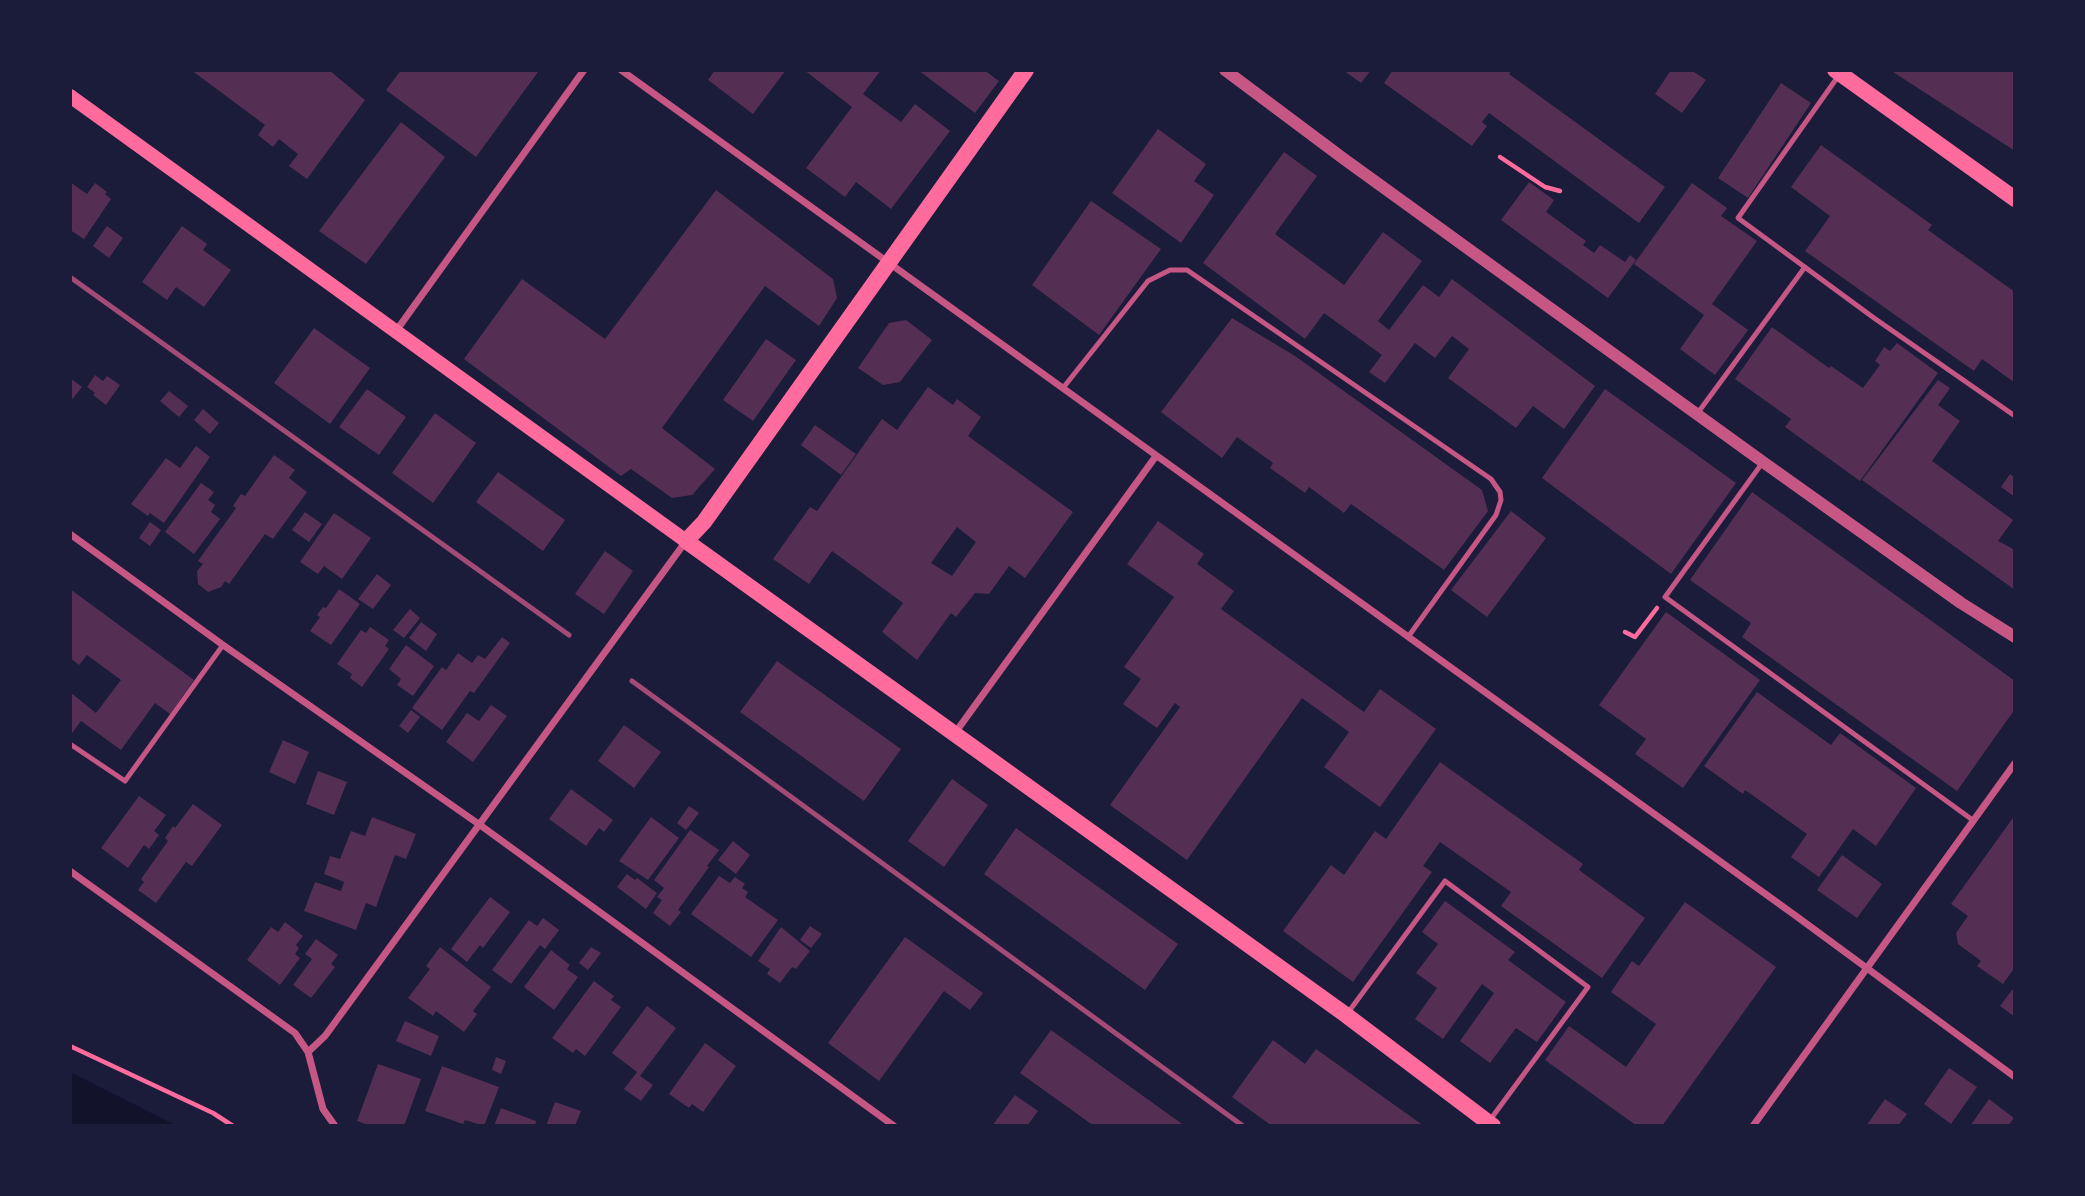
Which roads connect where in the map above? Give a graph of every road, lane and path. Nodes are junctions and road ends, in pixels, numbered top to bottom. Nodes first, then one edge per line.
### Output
1 (584, 70) edge
2 (621, 70) edge
3 (1026, 70) edge
4 (1226, 70) edge
5 (1838, 72) edge
6 (70, 96) edge
7 (1500, 157) dead end
8 (1560, 191) dead end
9 (2009, 192) edge
10 (889, 262) junction
11 (1805, 267) junction
12 (396, 331) junction
13 (1062, 388) junction
14 (1697, 414) junction
15 (2015, 416) edge
16 (1156, 456) junction
17 (1763, 462) junction
18 (70, 534) edge
19 (686, 541) junction
20 (1665, 597) junction
21 (1625, 632) dead end
22 (1408, 637) junction
23 (2015, 637) edge
24 (223, 645) junction
25 (955, 733) junction
26 (70, 744) edge
27 (2015, 763) edge
28 (1974, 821) junction
29 (480, 825) junction
30 (70, 871) edge
31 (1868, 969) junction
32 (1346, 1015) junction
33 (70, 1046) edge
34 (308, 1052) junction
35 (2015, 1077) edge
36 (1491, 1124) edge
37 (233, 1126) edge
38 (335, 1126) edge
39 (894, 1126) edge
40 (1753, 1126) edge

1 - 12 street
2 - 10 street
3 - 10 main road
4 - 14 street
5 - 9 main road
5 - 11 lane
6 - 12 main road
7 - 8 path
10 - 13 street
10 - 19 main road
11 - 14 lane
11 - 15 lane
12 - 19 main road
13 - 16 street
13 - 22 lane
14 - 17 street
16 - 22 street
16 - 25 street
17 - 20 lane
17 - 23 street
18 - 24 street
19 - 25 main road
19 - 29 street
20 - 21 path
20 - 28 lane
22 - 31 street
24 - 26 lane
24 - 29 street
25 - 32 main road
27 - 28 street
28 - 31 street
29 - 34 street
29 - 39 street
30 - 34 street
31 - 35 street
31 - 40 street
32 - 36 main road
32 - 36 lane
33 - 37 path
34 - 38 street

